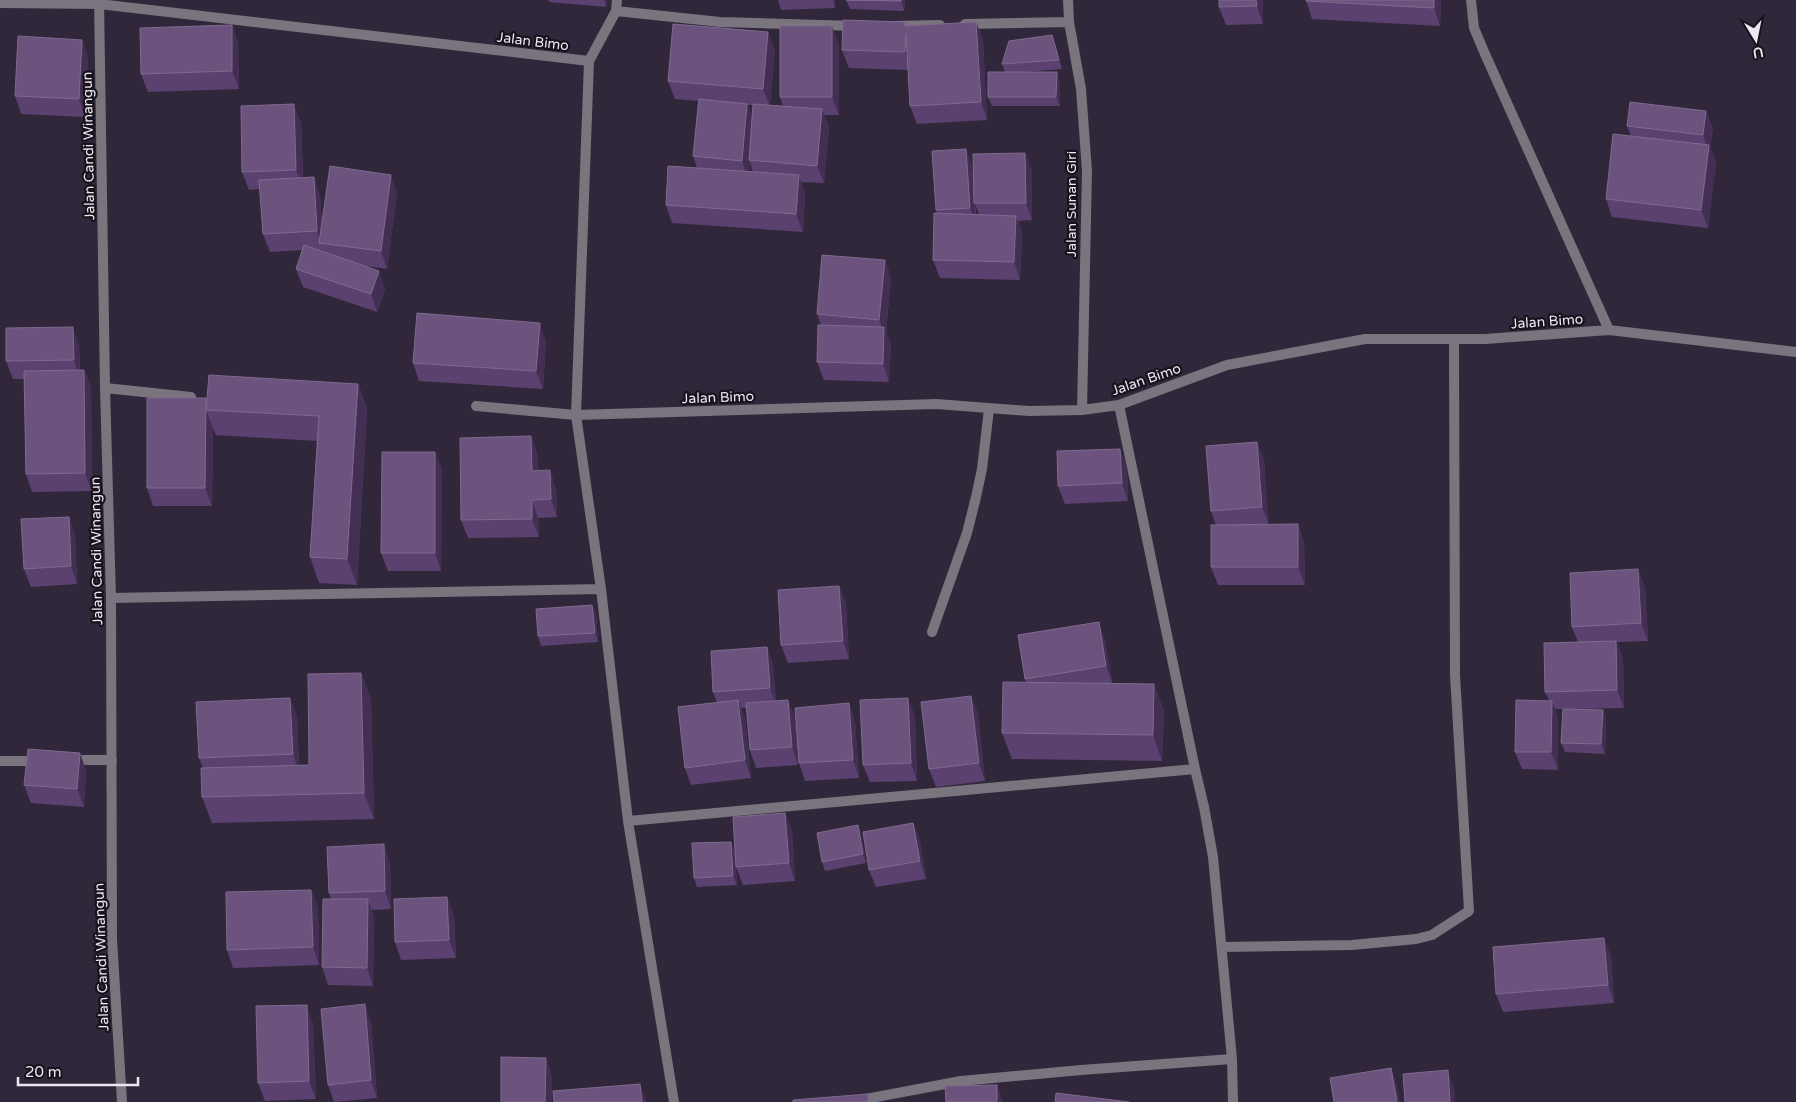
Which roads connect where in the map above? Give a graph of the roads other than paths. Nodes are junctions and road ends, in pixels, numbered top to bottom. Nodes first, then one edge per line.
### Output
1 (1068, 0) edge
2 (1471, 0) edge
3 (99, 2) edge
4 (0, 3) edge
5 (617, 5) edge
6 (1069, 22) junction
7 (869, 26) edge
8 (889, 26) edge
9 (589, 61) junction
10 (1609, 330) junction
11 (1454, 339) junction
12 (1796, 352) edge
13 (105, 388) junction
14 (191, 397) edge
15 (1119, 404) junction
16 (476, 406) dead end
17 (989, 408) junction
18 (1082, 410) junction
19 (576, 415) junction
20 (602, 589) junction
21 (112, 598) junction
22 (932, 632) dead end
23 (112, 760) junction
24 (0, 761) edge
25 (1195, 769) junction
26 (628, 821) junction
27 (1222, 947) junction
28 (1232, 1059) junction
29 (122, 1102) edge
30 (674, 1102) edge
31 (850, 1102) edge
32 (1233, 1102) edge

1 - 6 street, Jalan Sunan Giri
2 - 10 street
3 - 4 street, Jalan Bimo
3 - 9 street, Jalan Bimo
3 - 13 street, Jalan Candi Winangun
5 - 7 street
5 - 9 street
6 - 8 street
6 - 18 street, Jalan Sunan Giri
9 - 19 street
10 - 11 street, Jalan Bimo
10 - 12 street, Jalan Bimo
11 - 15 street, Jalan Bimo
11 - 27 street
13 - 14 street
13 - 21 street, Jalan Candi Winangun
15 - 18 street, Jalan Bimo
15 - 25 street
16 - 19 street, Jalan Bimo
17 - 18 street, Jalan Bimo
17 - 19 street, Jalan Bimo
17 - 22 street
19 - 20 street
20 - 21 street
20 - 26 street
21 - 23 street, Jalan Candi Winangun
23 - 24 street
23 - 29 street, Jalan Candi Winangun
25 - 26 street
25 - 27 street
26 - 30 street
27 - 28 street
28 - 31 street
28 - 32 street

